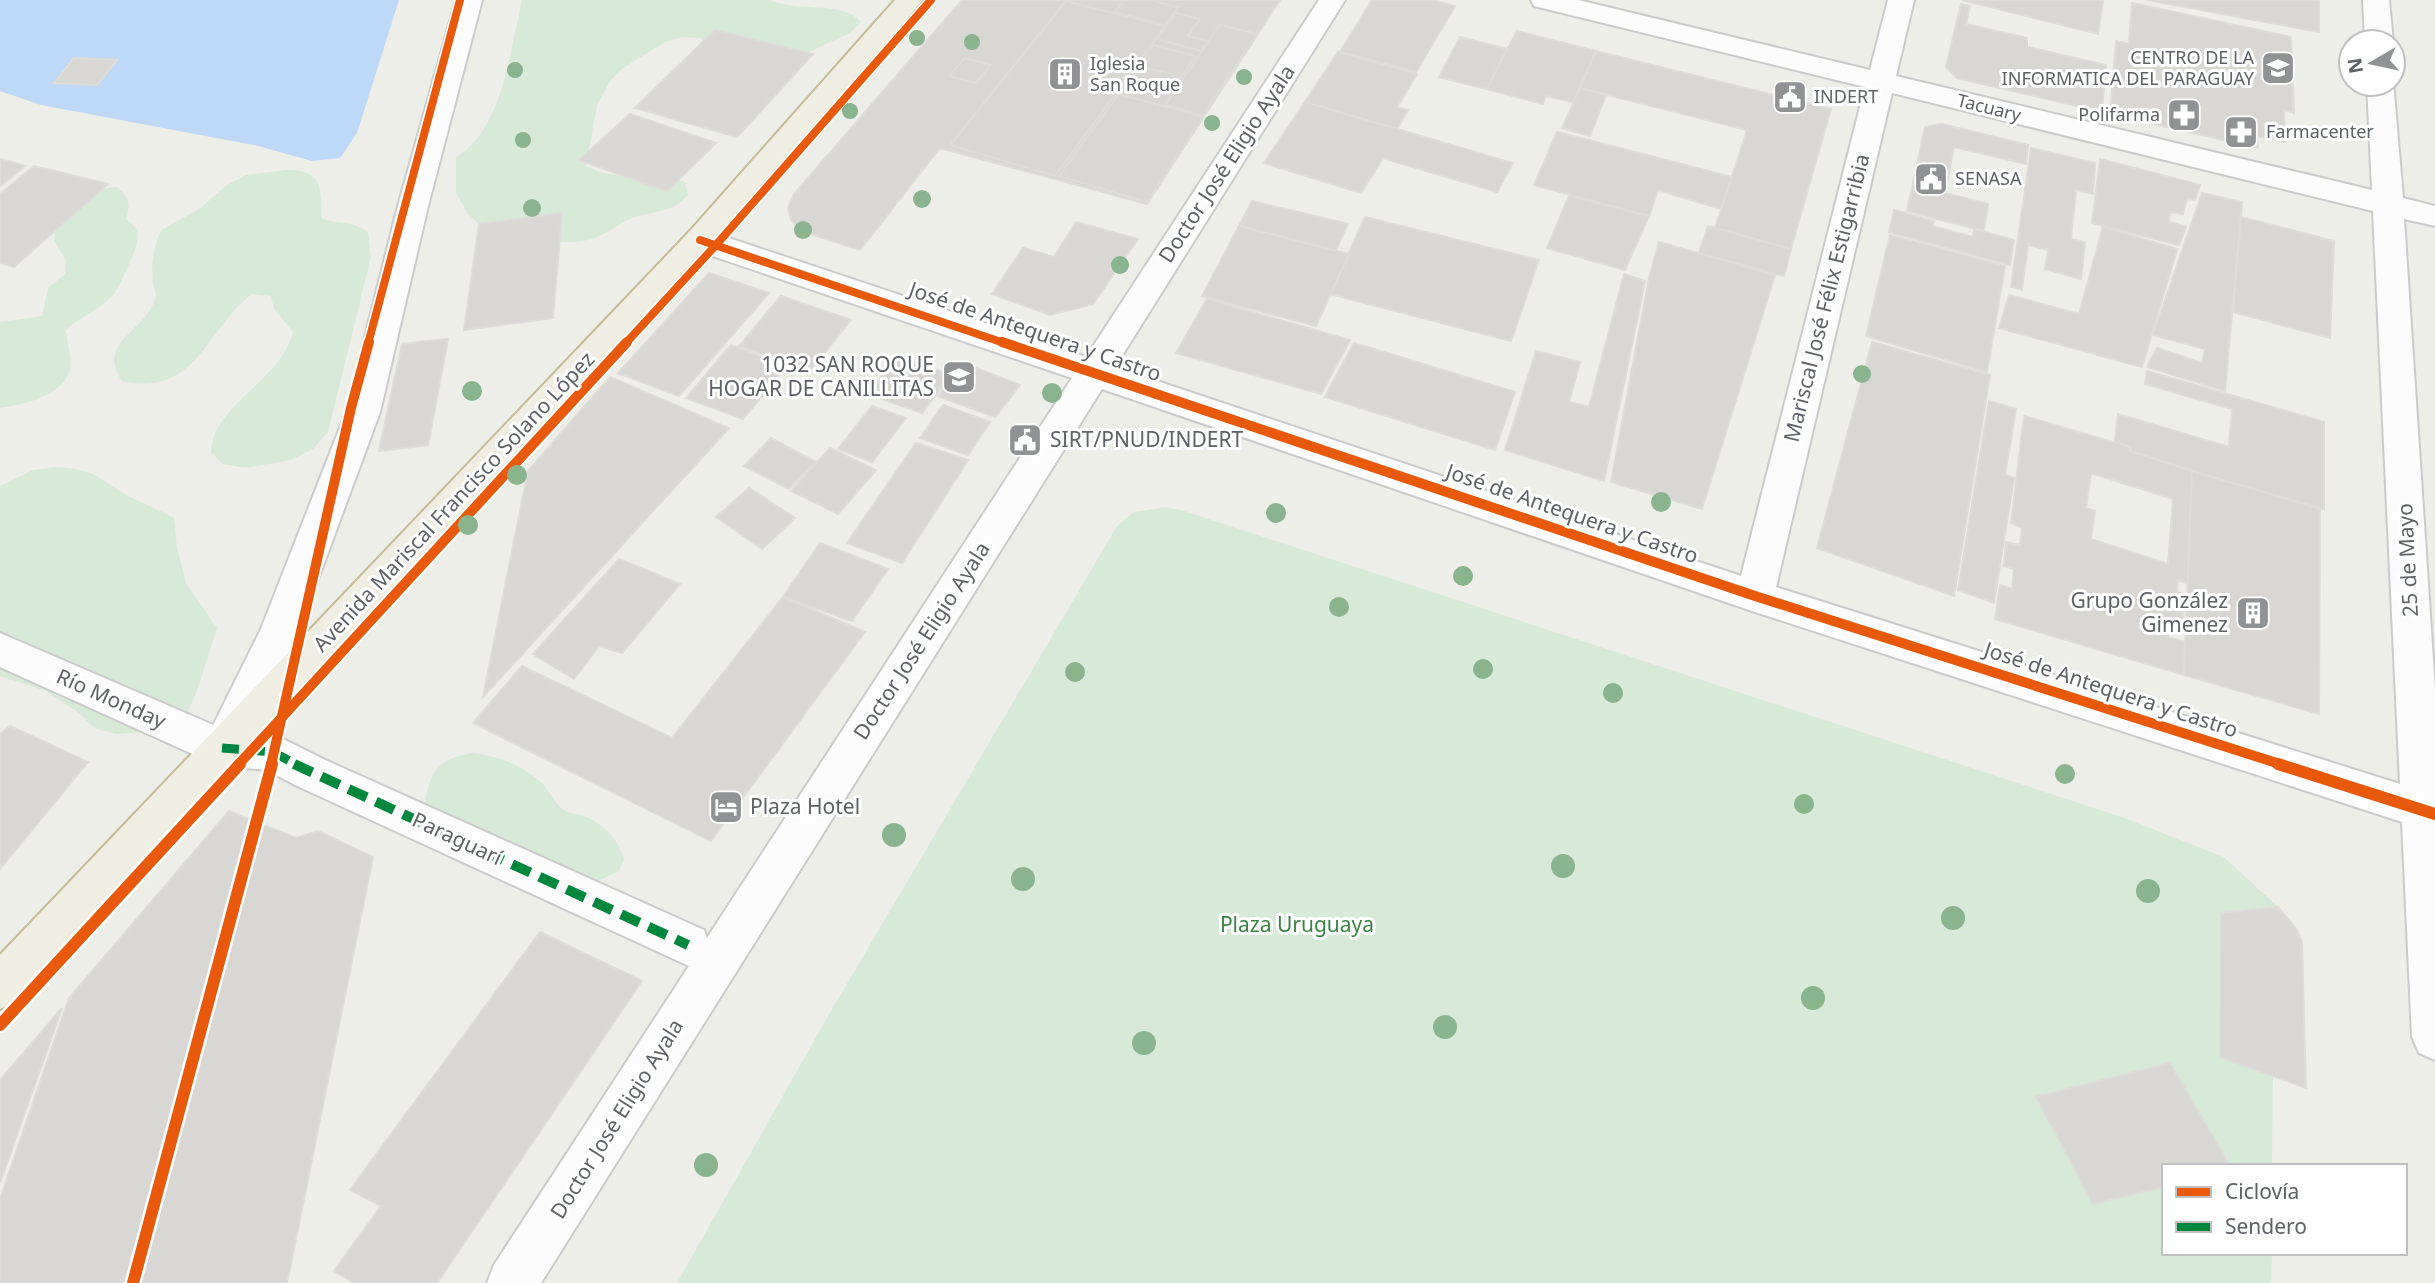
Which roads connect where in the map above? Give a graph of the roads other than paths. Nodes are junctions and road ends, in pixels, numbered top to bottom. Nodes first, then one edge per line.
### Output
1 (469, 0) edge
2 (910, 0) edge
3 (1332, 0) edge
4 (1544, 0) edge
5 (1901, 0) edge
6 (2376, 0) edge
7 (2378, 28) edge
8 (1880, 81) junction
9 (2382, 98) edge
10 (2388, 204) junction
11 (2435, 216) edge
12 (700, 240) junction
13 (1093, 372) junction
14 (1755, 596) junction
15 (0, 649) edge
16 (222, 748) junction
17 (2428, 812) edge
18 (688, 945) dead end
19 (0, 987) edge
20 (2435, 1037) edge
21 (512, 1283) edge

1 - 16 street
2 - 12 highway, Avenida Mariscal Francisco Solano López
3 - 13 street, Doctor José Eligio Ayala
4 - 8 street, Tacuary
5 - 8 street, Mariscal José Félix Estigarribia
6 - 7 street
8 - 10 street, Tacuary
8 - 14 street, Mariscal José Félix Estigarribia
9 - 10 street, 25 de Mayo
10 - 11 street, Tacuary
10 - 17 street, 25 de Mayo
12 - 13 street, José de Antequera y Castro
12 - 16 highway, Avenida Mariscal Francisco Solano López
13 - 14 street, José de Antequera y Castro
13 - 21 street, Doctor José Eligio Ayala
14 - 17 street, José de Antequera y Castro
15 - 16 street, Río Monday
16 - 18 street, Paraguarí
16 - 19 highway, Avenida Mariscal Francisco Solano López
17 - 20 street, 25 de Mayo

